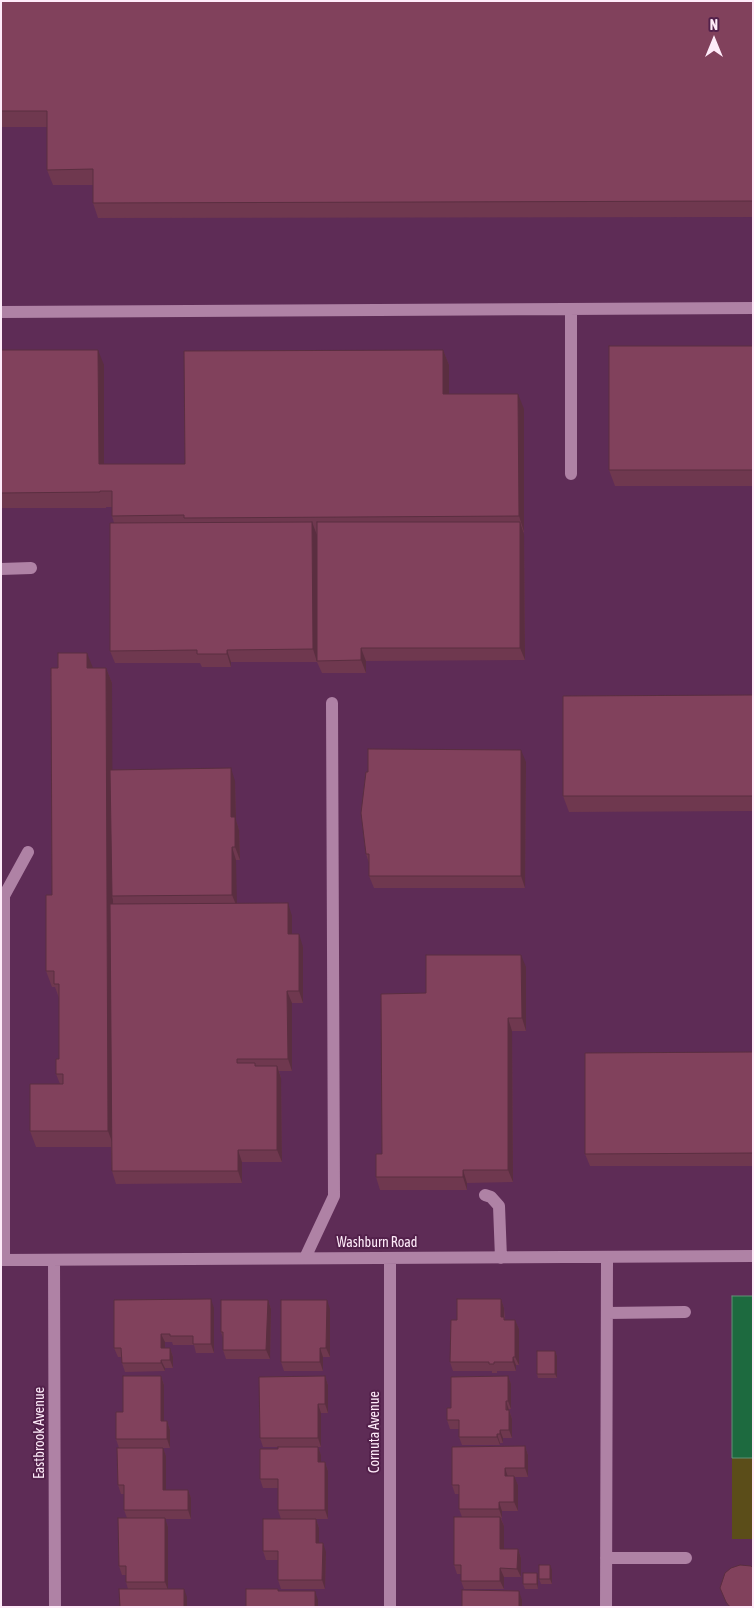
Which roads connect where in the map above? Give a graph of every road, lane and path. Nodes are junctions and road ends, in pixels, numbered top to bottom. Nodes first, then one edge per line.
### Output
1 (753, 308) edge
2 (571, 309) junction
3 (1, 312) edge
4 (571, 474) dead end
5 (31, 568) dead end
6 (1, 569) edge
7 (332, 703) dead end
8 (28, 852) dead end
9 (3, 896) edge
10 (3, 1102) edge
11 (485, 1195) dead end
12 (753, 1256) edge
13 (607, 1257) junction
14 (305, 1258) junction
15 (390, 1258) junction
16 (501, 1258) junction
17 (3, 1260) edge
18 (54, 1260) junction
19 (684, 1312) dead end
20 (607, 1313) junction
21 (606, 1558) junction
22 (686, 1558) dead end
23 (55, 1607) edge
24 (390, 1607) edge
25 (606, 1607) edge

1 - 2 street
2 - 3 street
2 - 4 street
5 - 6 street
7 - 14 street
8 - 9 street
9 - 10 street
10 - 17 street
11 - 16 street
12 - 13 street, Washburn Road
13 - 16 street, Washburn Road
13 - 20 street
14 - 15 street, Washburn Road
14 - 18 street, Washburn Road
15 - 16 street, Washburn Road
15 - 24 street, Cornuta Avenue
17 - 18 street, Washburn Road
18 - 23 street, Eastbrook Avenue
19 - 20 street
20 - 21 street
21 - 22 street
21 - 25 street

